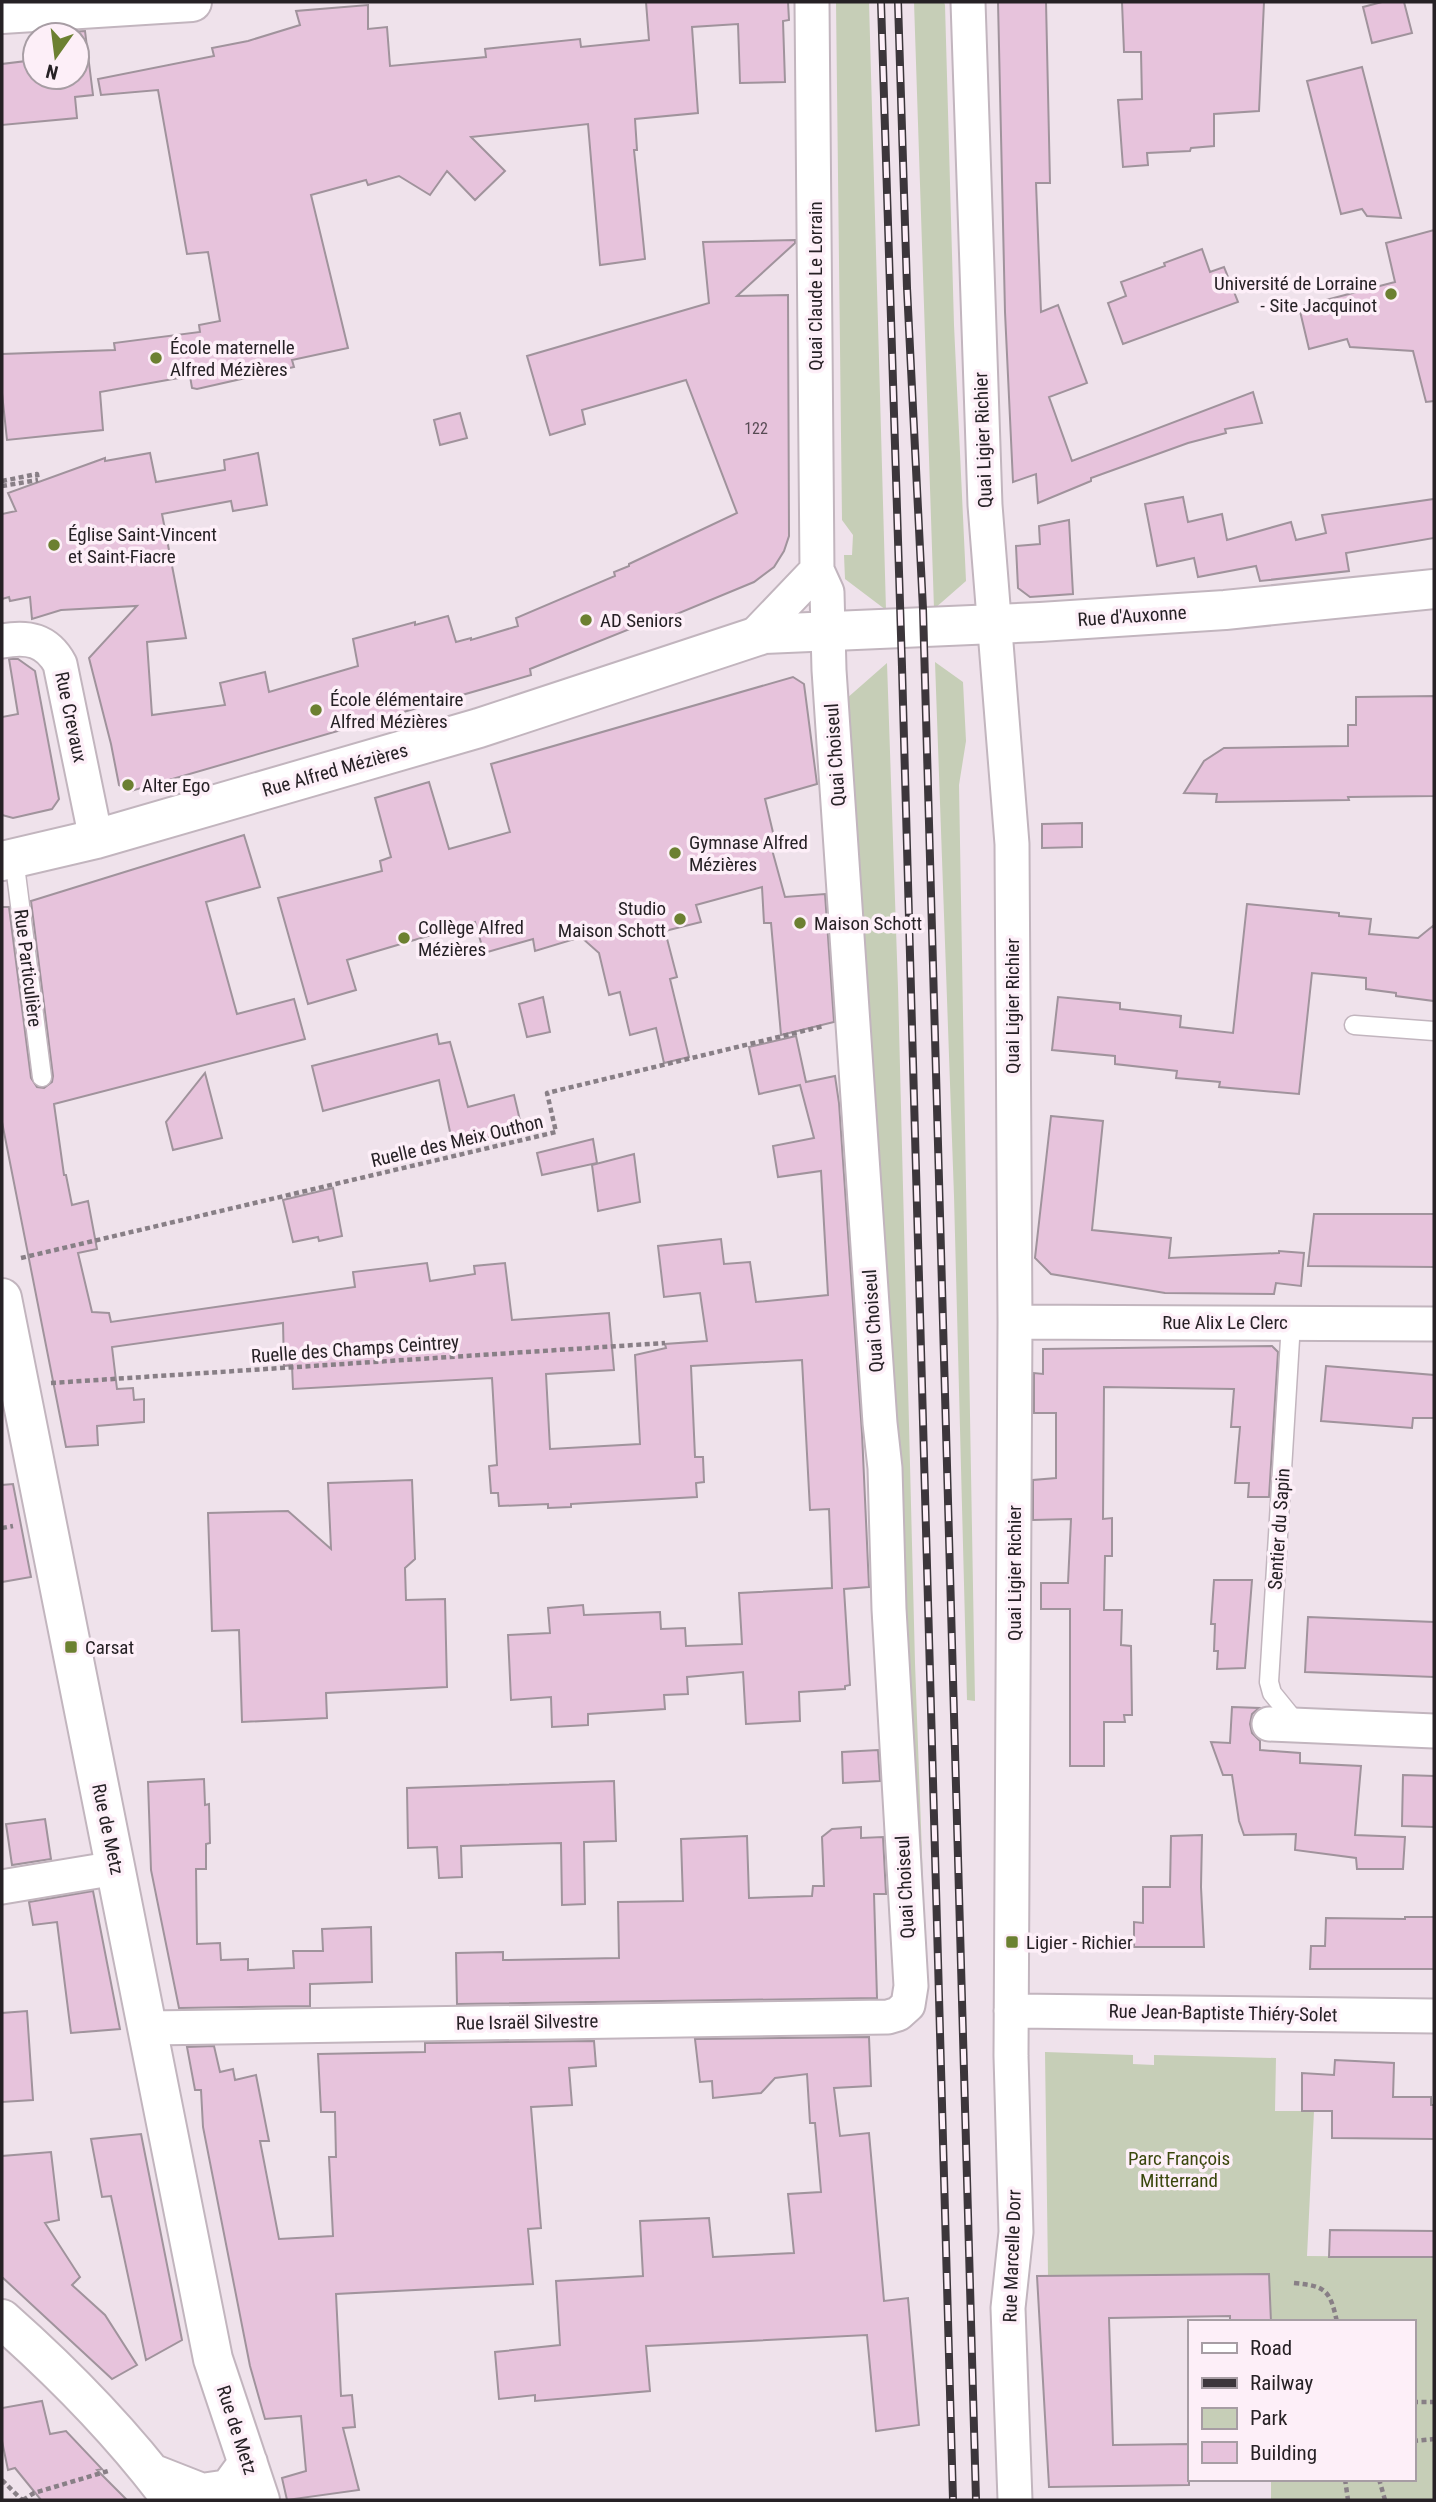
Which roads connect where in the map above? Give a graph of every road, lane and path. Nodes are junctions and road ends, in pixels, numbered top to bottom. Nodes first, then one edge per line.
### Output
1 (192, 2) edge
2 (813, 2) edge
3 (968, 2) edge
4 (2, 14) edge
5 (2, 484) edge
6 (817, 570) junction
7 (1434, 589) edge
8 (994, 624) junction
9 (828, 631) junction
10 (752, 638) junction
11 (2, 641) edge
12 (96, 839) junction
13 (8, 860) edge
14 (852, 1020) junction
15 (1354, 1025) dead end
16 (1434, 1031) edge
17 (42, 1077) dead end
18 (21, 1258) dead end
19 (2, 1298) edge
20 (1015, 1322) junction
21 (1292, 1323) junction
22 (1434, 1324) edge
23 (6, 1338) edge
24 (665, 1343) dead end
25 (46, 1384) dead end
26 (1283, 1724) joint
27 (1434, 1731) edge
28 (116, 1867) junction
29 (2, 1887) edge
30 (904, 2010) joint
31 (1011, 2011) junction
32 (1434, 2016) edge
33 (148, 2028) junction
34 (1294, 2283) dead end
35 (2, 2319) edge
36 (1336, 2320) edge
37 (1415, 2402) edge
38 (1434, 2402) edge
39 (1434, 2439) edge
40 (1415, 2441) edge
41 (110, 2470) dead end
42 (2, 2480) edge
43 (1345, 2481) edge
44 (1380, 2481) edge
45 (161, 2486) edge
46 (242, 2488) edge
47 (23, 2500) edge
48 (1015, 2500) edge
49 (1348, 2500) edge
50 (1385, 2500) edge

1 - 4 main road
2 - 6 street, Quai Claude Le Lorrain
3 - 8 street, Quai Ligier Richier
5 - 5 path
6 - 9 street, Quai Claude Le Lorrain
6 - 10 street
7 - 8 main road, Rue d'Auxonne
8 - 9 main road, Rue d'Auxonne
8 - 20 street, Quai Ligier Richier
9 - 10 main road, Rue Alfred Mézières
9 - 14 street, Quai Choiseul
10 - 12 main road, Rue Alfred Mézières
11 - 12 street, Rue Crevaux
12 - 13 main road, Rue Alfred Mézières
13 - 17 lane, Rue Particulière
14 - 18 path, Ruelle des Meix Outhon
14 - 30 street, Quai Choiseul
15 - 16 lane
19 - 23 main road, Rue de Metz
20 - 21 street, Rue Alix Le Clerc
20 - 31 street, Quai Ligier Richier
21 - 22 street, Rue Alix Le Clerc
21 - 26 lane, Sentier du Sapin
23 - 28 main road, Rue de Metz
24 - 25 path, Ruelle des Champs Ceintrey
26 - 27 street
28 - 29 street
28 - 33 main road, Rue de Metz
30 - 33 street, Rue Israël Silvestre
31 - 32 street, Rue Jean-Baptiste Thiéry-Solet
31 - 48 street, Rue Marcelle Dorr
33 - 46 main road, Rue de Metz
34 - 36 path
35 - 45 main road
37 - 38 path
39 - 40 path
41 - 47 path
42 - 47 path
43 - 49 path
44 - 50 path
45 - 46 main road

